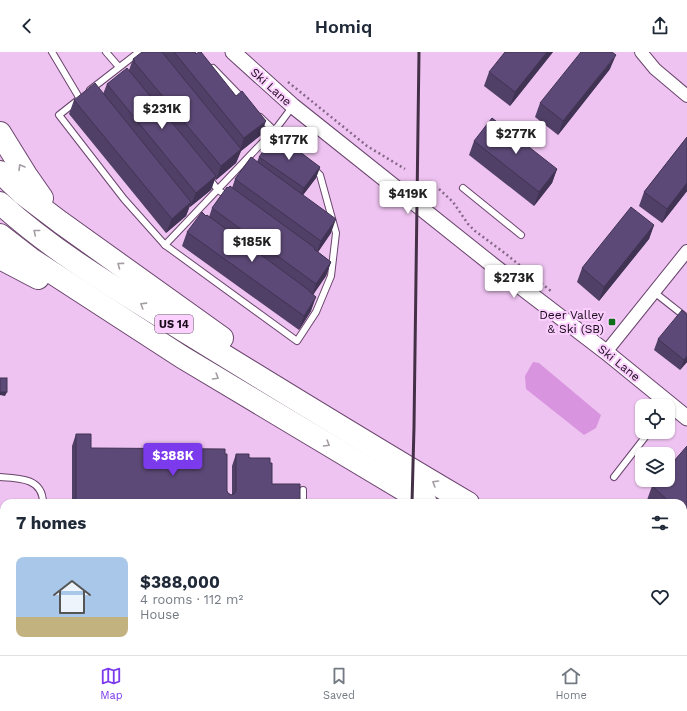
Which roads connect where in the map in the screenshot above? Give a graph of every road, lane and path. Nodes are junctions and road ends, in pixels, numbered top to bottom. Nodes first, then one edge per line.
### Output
1 (52, 52) edge
2 (106, 52) edge
3 (139, 52) edge
4 (233, 52) edge
5 (641, 52) edge
6 (208, 63) edge
7 (118, 68) junction
8 (122, 75) edge
9 (287, 80) dead end
10 (90, 91) junction
11 (687, 96) edge
12 (95, 97) edge
13 (80, 99) junction
14 (246, 102) edge
15 (293, 106) junction
16 (257, 114) edge
17 (273, 131) junction
18 (0, 132) edge
19 (294, 150) edge
20 (238, 157) edge
21 (243, 164) junction
22 (310, 165) edge
23 (249, 168) edge
24 (404, 169) dead end
25 (0, 172) edge
26 (203, 172) edge
27 (463, 188) dead end
28 (439, 189) dead end
29 (218, 190) junction
30 (0, 203) edge
31 (237, 203) edge
32 (188, 211) edge
33 (193, 217) junction
34 (199, 221) edge
35 (60, 222) junction
36 (328, 225) edge
37 (335, 229) junction
38 (0, 235) edge
39 (521, 235) dead end
40 (166, 246) junction
41 (687, 251) edge
42 (0, 258) edge
43 (326, 267) edge
44 (332, 272) junction
45 (654, 292) junction
46 (558, 297) dead end
47 (311, 303) edge
48 (318, 308) junction
49 (687, 318) edge
50 (606, 352) junction
51 (182, 357) junction
52 (661, 399) edge
53 (675, 410) edge
54 (687, 418) edge
55 (355, 436) junction
56 (644, 439) edge
57 (0, 477) edge
58 (614, 477) dead end
59 (303, 490) dead end
60 (43, 499) edge
61 (303, 499) edge
62 (419, 499) edge
63 (461, 499) edge

1 - 13 lane
2 - 7 lane
3 - 7 lane
4 - 15 street, Ski Lane
5 - 11 street
6 - 14 lane
7 - 8 lane
7 - 10 lane
9 - 24 path
10 - 12 lane
10 - 13 lane
13 - 40 lane
15 - 17 lane
15 - 50 street, Ski Lane
16 - 17 lane
17 - 19 lane
17 - 21 lane
35 -> 18 highway
20 - 21 lane
21 - 23 lane
21 - 29 lane
22 - 37 lane
25 - 35 highway, US 14
26 - 29 lane
27 - 39 lane
28 - 46 path
29 - 31 lane
29 - 33 lane
55 -> 30 highway, US 14
32 - 33 lane
33 - 34 lane
33 - 40 lane
55 -> 35 highway, US 14
36 - 37 lane
37 - 44 lane
38 - 51 highway, US 14
40 - 48 lane
41 - 45 street
42 - 51 highway
43 - 44 lane
44 - 48 lane
45 - 49 lane
45 - 50 street
47 - 48 lane
50 - 52 street, Ski Lane
51 -> 62 highway, US 14
53 - 54 street, Ski Lane
63 -> 55 highway, US 14
56 - 58 lane
57 - 60 lane
59 - 61 lane

